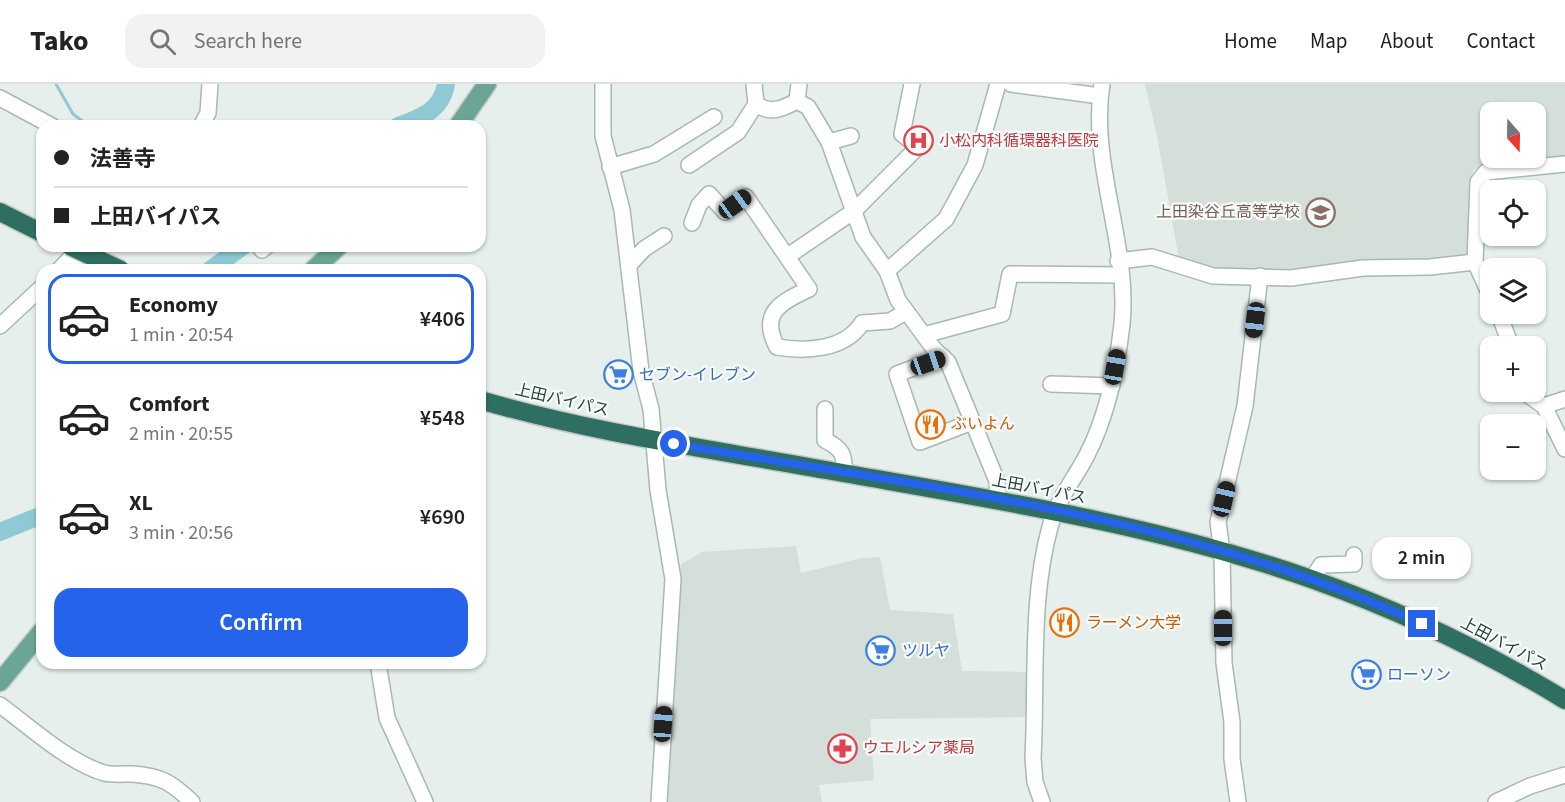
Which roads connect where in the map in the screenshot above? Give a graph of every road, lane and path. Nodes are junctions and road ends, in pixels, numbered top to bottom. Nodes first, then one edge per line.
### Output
1 (210, 84) edge
2 (487, 84) edge
3 (603, 84) edge
4 (754, 84) edge
5 (799, 84) edge
6 (912, 84) edge
7 (998, 84) edge
8 (1011, 84) edge
9 (1054, 86) edge
10 (1101, 90) edge
11 (0, 98) edge
12 (797, 101) junction
13 (756, 104) junction
14 (714, 117) dead end
15 (41, 120) edge
16 (204, 120) edge
17 (462, 120) edge
18 (851, 136) dead end
19 (830, 142) junction
20 (1565, 164) edge
21 (689, 165) dead end
22 (610, 167) junction
23 (854, 211) junction
24 (8, 217) edge
25 (692, 223) dead end
26 (36, 230) edge
27 (664, 236) dead end
28 (76, 252) edge
29 (83, 252) edge
30 (332, 252) edge
31 (788, 256) junction
32 (1475, 261) junction
33 (65, 264) edge
34 (108, 264) edge
35 (320, 264) edge
36 (630, 264) junction
37 (1119, 268) junction
38 (887, 271) junction
39 (1480, 272) edge
40 (1260, 276) junction
41 (36, 293) edge
42 (906, 312) junction
43 (0, 326) edge
44 (924, 335) junction
45 (943, 357) junction
46 (1051, 384) dead end
47 (1112, 386) junction
48 (1565, 399) edge
49 (486, 401) edge
50 (1538, 402) edge
51 (1544, 406) junction
52 (825, 409) dead end
53 (972, 422) junction
54 (653, 440) junction
55 (1565, 449) edge
56 (844, 473) junction
57 (998, 500) junction
58 (1055, 511) junction
59 (1222, 552) junction
60 (1354, 555) dead end
61 (1312, 579) junction
62 (36, 638) edge
63 (379, 669) edge
64 (0, 682) edge
65 (1565, 700) edge
66 (0, 705) edge
67 (1565, 775) edge
68 (192, 802) edge
69 (424, 802) edge
70 (659, 802) edge
71 (1042, 802) edge
72 (1238, 802) edge
73 (1496, 802) edge

1 - 16 street
2 - 17 main road
3 - 22 street
4 - 13 street
5 - 12 street
6 - 23 street
7 - 38 street
8 - 9 street
9 - 10 street
10 - 37 street
11 - 15 street
12 - 13 street
12 - 19 street
13 - 21 street
14 - 22 street
18 - 19 street
19 - 23 street
20 - 32 street
22 - 36 street
23 - 31 street
23 - 38 street
24 - 26 highway
25 - 31 street
27 - 36 street
28 - 33 street
29 - 34 highway, bridge
30 - 35 main road
31 - 42 street
32 - 39 street
32 - 40 street
36 - 54 street
37 - 40 street
37 - 44 street
37 - 47 street
38 - 42 street
40 - 59 street
41 - 43 street
42 - 44 street
44 - 45 street
45 - 53 street
45 - 53 street
46 - 47 street
47 - 58 street
48 - 51 street
49 - 54 highway, 上田バイパス
50 - 51 street
51 - 55 street
52 - 56 street
53 - 57 street
54 - 56 highway, 上田バイパス
54 - 70 street
56 - 57 highway, 上田バイパス
57 - 58 highway, 上田バイパス
58 - 59 highway, 上田バイパス
58 - 71 street
59 - 61 highway, 上田バイパス
59 - 72 street
60 - 61 street
61 - 65 highway, 上田バイパス
62 - 64 main road
63 - 69 street
66 - 68 street
67 - 73 street

